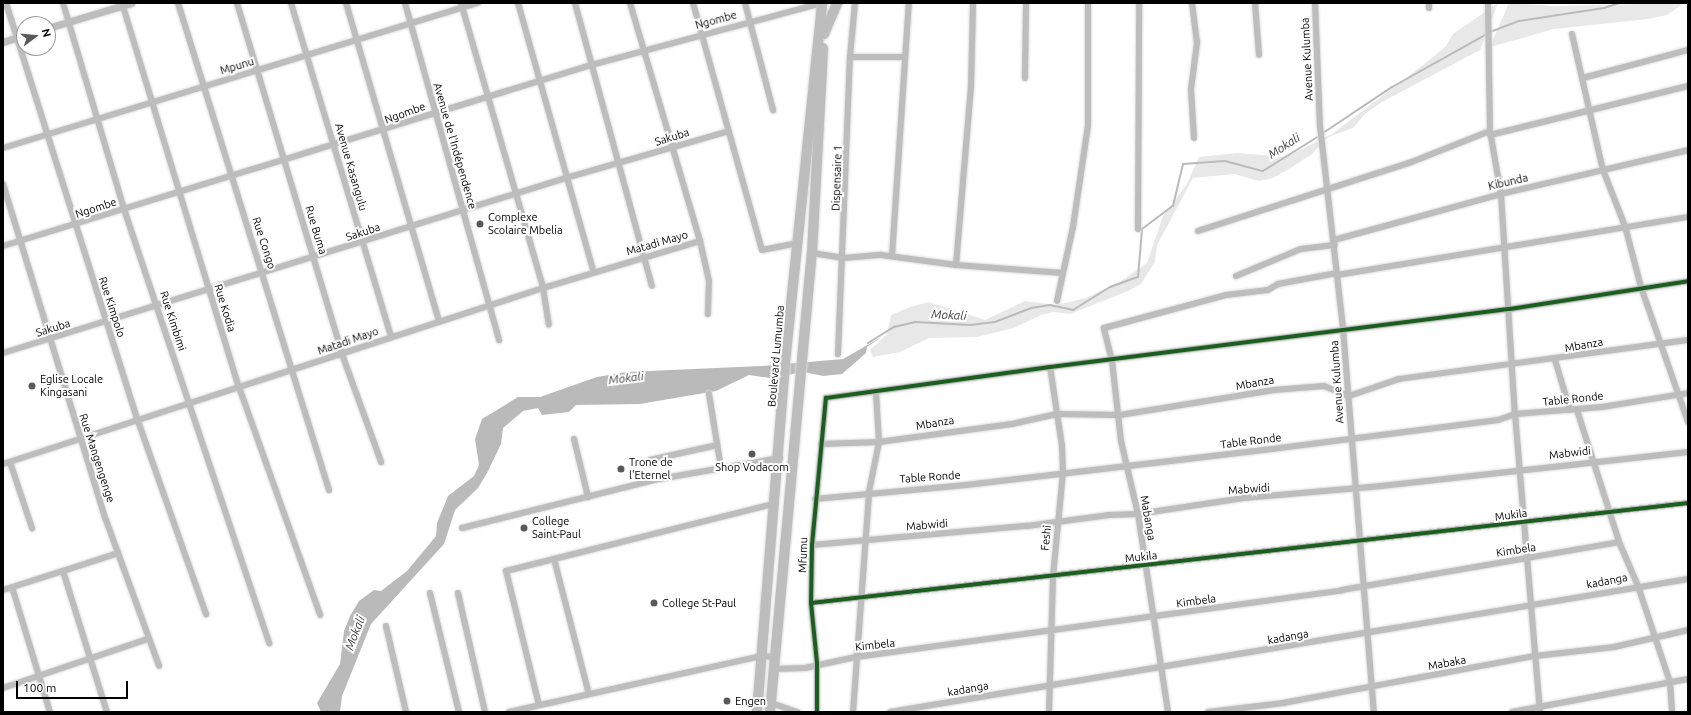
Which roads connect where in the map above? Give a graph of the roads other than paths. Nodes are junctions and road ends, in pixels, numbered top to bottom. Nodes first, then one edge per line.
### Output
1 (6, 3) edge
2 (63, 3) edge
3 (131, 3) edge
4 (178, 3) edge
5 (237, 3) edge
6 (291, 3) edge
7 (346, 3) edge
8 (406, 3) edge
9 (478, 3) edge
10 (518, 3) edge
11 (575, 3) edge
12 (630, 3) edge
13 (693, 3) edge
14 (745, 3) edge
15 (828, 3) edge
16 (837, 3) edge
17 (855, 3) edge
18 (910, 3) edge
19 (973, 3) edge
20 (1026, 3) edge
21 (1088, 3) edge
22 (1139, 3) edge
23 (1192, 3) edge
24 (1255, 3) edge
25 (1315, 3) edge
26 (1488, 3) edge
27 (123, 4) edge
28 (818, 4) edge
29 (462, 6) edge
30 (802, 6) edge
31 (69, 22) junction
32 (750, 22) junction
33 (411, 24) junction
34 (56, 26) edge
35 (16, 27) edge
36 (701, 34) junction
37 (821, 34) junction
38 (1572, 34) dead end
39 (16, 37) edge
40 (357, 38) junction
41 (3, 42) edge
42 (1688, 50) edge
43 (643, 52) junction
44 (1259, 55) dead end
45 (25, 56) edge
46 (307, 56) junction
47 (850, 57) junction
48 (905, 58) junction
49 (591, 65) junction
50 (258, 70) junction
51 (1025, 78) dead end
52 (1583, 78) junction
53 (540, 82) junction
54 (1688, 86) edge
55 (204, 87) junction
56 (488, 98) junction
57 (153, 102) junction
58 (773, 110) dead end
59 (1591, 110) junction
60 (435, 113) junction
61 (98, 119) junction
62 (729, 131) junction
63 (382, 132) junction
64 (1490, 133) junction
65 (47, 135) junction
66 (1194, 138) dead end
67 (334, 144) junction
68 (3, 148) edge
69 (671, 148) junction
70 (1688, 150) edge
71 (284, 159) junction
72 (619, 164) junction
73 (1603, 170) junction
74 (232, 176) junction
75 (569, 176) junction
76 (3, 184) edge
77 (1329, 190) junction
78 (179, 193) junction
79 (517, 193) junction
80 (1501, 194) junction
81 (124, 209) junction
82 (463, 211) junction
83 (1688, 217) edge
84 (74, 225) junction
85 (1625, 226) junction
86 (411, 227) junction
87 (1138, 229) dead end
88 (1198, 231) dead end
89 (19, 241) junction
90 (700, 241) junction
91 (363, 243) junction
92 (799, 243) junction
93 (1334, 243) junction
94 (3, 246) edge
95 (1505, 247) junction
96 (812, 253) junction
97 (892, 256) junction
98 (643, 257) junction
99 (314, 258) junction
100 (844, 258) junction
101 (956, 265) junction
102 (263, 272) junction
103 (594, 273) junction
104 (1063, 273) junction
105 (1337, 274) junction
106 (1236, 276) dead end
107 (1688, 281) edge
108 (652, 286) dead end
109 (1641, 287) junction
110 (543, 288) junction
111 (209, 289) junction
112 (1057, 301) dead end
113 (157, 305) junction
114 (491, 306) junction
115 (1510, 309) junction
116 (708, 314) dead end
117 (106, 322) junction
118 (439, 322) junction
119 (549, 324) dead end
120 (1343, 329) junction
121 (391, 337) junction
122 (50, 340) junction
123 (499, 340) dead end
124 (1688, 340) edge
125 (1658, 342) junction
126 (3, 353) edge
127 (342, 354) junction
128 (838, 354) dead end
129 (1555, 360) junction
130 (1112, 361) junction
131 (1511, 363) junction
132 (1050, 367) junction
133 (293, 370) junction
134 (239, 387) junction
135 (1679, 392) junction
136 (1688, 392) edge
137 (876, 393) junction
138 (709, 394) dead end
139 (1348, 396) junction
140 (190, 406) junction
141 (1570, 410) junction
142 (1577, 410) junction
143 (1057, 414) junction
144 (1515, 414) junction
145 (1120, 415) junction
146 (138, 421) junction
147 (1688, 422) edge
148 (1351, 437) junction
149 (80, 439) junction
150 (574, 439) dead end
151 (879, 442) junction
152 (821, 444) junction
153 (717, 445) junction
154 (1688, 452) edge
155 (780, 458) junction
156 (650, 460) dead end
157 (1592, 460) junction
158 (10, 462) junction
159 (381, 462) dead end
160 (3, 464) edge
161 (1127, 466) junction
162 (721, 468) junction
163 (1520, 470) junction
164 (1063, 473) junction
165 (1355, 488) junction
166 (329, 490) dead end
167 (869, 492) junction
168 (588, 497) junction
169 (815, 498) junction
170 (776, 503) junction
171 (1688, 503) edge
172 (1610, 511) junction
173 (1138, 514) junction
174 (1058, 520) junction
175 (1525, 523) junction
176 (32, 528) dead end
177 (462, 528) dead end
178 (867, 540) junction
179 (1359, 542) junction
180 (1620, 542) junction
181 (812, 545) junction
182 (118, 553) junction
183 (554, 559) junction
184 (1529, 559) junction
185 (1146, 565) junction
186 (63, 571) junction
187 (1052, 576) junction
188 (1688, 579) edge
189 (1363, 585) junction
190 (1638, 586) junction
191 (12, 588) junction
192 (3, 590) edge
193 (430, 593) dead end
194 (458, 593) dead end
195 (863, 598) junction
196 (811, 603) junction
197 (1531, 605) junction
198 (206, 614) dead end
199 (320, 615) dead end
200 (1154, 617) junction
201 (386, 626) dead end
202 (1054, 629) junction
203 (1688, 630) edge
204 (1367, 634) junction
205 (1655, 636) junction
206 (148, 639) junction
207 (269, 643) dead end
208 (762, 656) junction
209 (775, 656) junction
210 (1535, 656) junction
211 (856, 657) junction
212 (91, 658) junction
213 (817, 663) junction
214 (159, 666) dead end
215 (1164, 668) junction
216 (774, 669) junction
217 (40, 676) junction
218 (1688, 679) edge
219 (1670, 682) junction
220 (1048, 684) junction
221 (1373, 687) junction
222 (3, 688) edge
223 (589, 694) junction
224 (539, 705) junction
225 (771, 707) edge
226 (1539, 709) edge
227 (50, 712) edge
228 (107, 712) edge
229 (406, 712) edge
230 (459, 712) edge
231 (485, 712) edge
232 (509, 712) edge
233 (757, 712) edge
234 (797, 712) edge
235 (817, 712) edge
236 (853, 712) edge
237 (890, 712) edge
238 (1049, 712) edge
239 (1168, 712) edge
240 (1208, 712) edge
241 (1374, 712) edge
242 (1512, 712) edge
243 (1672, 712) edge

1 - 35 street, Rue Kimpolo
2 - 31 street, Rue Kimbimi
3 - 27 street
4 - 55 street, Rue Congo
5 - 50 street, Rue Buma
6 - 46 street, Avenue Kasangulu
7 - 40 street
8 - 33 street, Avenue de l'Indépendence
9 - 29 street, Mpunu
10 - 53 street
11 - 49 street
12 - 43 street
13 - 36 street
14 - 32 street
15 - 37 highway, Boulevard Lumumba
16 - 37 highway
17 - 47 street, Dispensaire 1
18 - 48 street
19 - 101 street
20 - 51 street
21 - 104 street
22 - 87 street
23 - 66 street
24 - 44 street
25 - 77 street, Avenue Kulumba
26 - 64 street
27 - 31 street
27 - 57 street, Rue Kodia
28 - 30 street, Ngombe
28 - 37 highway
29 - 33 street, Mpunu
29 - 56 street
30 - 32 street, Ngombe
31 - 34 street
31 - 61 street, Rue Kimbimi
32 - 36 street, Ngombe
32 - 58 street
33 - 40 street, Mpunu
33 - 60 street, Avenue de l'Indépendence
36 - 43 street, Ngombe
36 - 62 street
37 - 92 highway, Boulevard Lumumba
37 - 96 highway, Boulevard Lumumba
38 - 52 street
39 - 41 street
40 - 46 street, Mpunu
40 - 63 street
42 - 52 street
43 - 49 street, Ngombe
43 - 69 street
45 - 65 street, Rue Kimpolo
46 - 50 street, Mpunu
46 - 67 street, Avenue Kasangulu
47 - 48 street
47 - 100 street, Dispensaire 1
48 - 97 street
49 - 53 street, Ngombe
49 - 72 street
50 - 55 street, Mpunu
50 - 71 street, Rue Buma
52 - 59 street
53 - 56 street, Ngombe
53 - 75 street
54 - 59 street
55 - 57 street, Mpunu
55 - 74 street, Rue Congo
56 - 60 street, Ngombe
56 - 79 street
57 - 61 street, Mpunu
57 - 78 street, Rue Kodia
59 - 64 street
59 - 73 street
60 - 63 street, Ngombe
60 - 82 street, Avenue de l'Indépendence
61 - 65 street, Mpunu
61 - 81 street, Rue Kimbimi
62 - 69 street, Sakuba
62 - 92 street
63 - 67 street, Ngombe
63 - 86 street
64 - 77 street
64 - 80 street
65 - 68 street, Mpunu
65 - 84 street, Rue Kimpolo
67 - 71 street, Ngombe
67 - 91 street, Avenue Kasangulu
69 - 72 street, Sakuba
69 - 90 street
70 - 73 street, Kibunda
71 - 74 street, Ngombe
71 - 99 street, Rue Buma
72 - 75 street, Sakuba
72 - 98 street
73 - 80 street, Kibunda
73 - 85 street
74 - 78 street, Ngombe
74 - 102 street, Rue Congo
75 - 79 street, Sakuba
75 - 103 street
76 - 89 street, Rue Mangengenge
77 - 88 street
77 - 93 street, Avenue Kulumba
78 - 81 street, Ngombe
78 - 111 street, Rue Kodia
79 - 82 street, Sakuba
79 - 110 street
80 - 93 street, Kibunda
80 - 95 street
81 - 84 street, Ngombe
81 - 113 street, Rue Kimbimi
82 - 86 street, Sakuba
82 - 114 street, Avenue de l'Indépendence
83 - 85 street
84 - 89 street, Ngombe
84 - 117 street, Rue Kimpolo
85 - 95 street
85 - 109 street
86 - 91 street, Sakuba
86 - 118 street
89 - 94 street, Ngombe
89 - 122 street, Rue Mangengenge
90 - 98 street, Matadi Mayo
90 - 116 street
91 - 99 street, Sakuba
91 - 121 street, Avenue Kasangulu
92 - 155 highway, Boulevard Lumumba
93 - 105 street, Avenue Kulumba
93 - 106 street, Kibunda
95 - 105 street
95 - 115 street
96 - 100 street
96 - 209 highway, Boulevard Lumumba
97 - 100 street
97 - 101 street
98 - 103 street, Matadi Mayo
98 - 108 street
99 - 102 street, Sakuba
99 - 127 street, Rue Buma
100 - 128 street, Dispensaire 1
101 - 104 street
102 - 111 street, Sakuba
102 - 133 street, Rue Congo
103 - 110 street, Matadi Mayo
104 - 112 street
105 - 120 street, Avenue Kulumba
105 - 130 street, Mabanga
107 - 109 street
109 - 115 street
109 - 125 street
110 - 114 street, Matadi Mayo
110 - 119 street
111 - 113 street, Sakuba
111 - 134 street, Rue Kodia
113 - 117 street, Sakuba
113 - 140 street, Rue Kimbimi
114 - 118 street, Matadi Mayo
114 - 123 street, Avenue de l'Indépendence
115 - 120 street
115 - 131 street
117 - 122 street, Sakuba
117 - 146 street, Rue Kimpolo
118 - 121 street, Matadi Mayo
120 - 130 street
120 - 139 street, Avenue Kulumba
121 - 127 street, Matadi Mayo
122 - 126 street, Sakuba
122 - 149 street, Rue Mangengenge
124 - 125 street, Mbanza
125 - 129 street, Mbanza
125 - 135 street
127 - 133 street, Matadi Mayo
127 - 159 street, Rue Buma
129 - 131 street, Mbanza
129 - 141 street
130 - 132 street
130 - 145 street, Mabanga
131 - 139 street, Mbanza
131 - 144 street
132 - 137 street
132 - 143 street, Feshi
133 - 134 street, Matadi Mayo
133 - 166 street, Rue Congo
134 - 140 street, Matadi Mayo
134 - 199 street, Rue Kodia
135 - 136 street, Table Ronde
135 - 142 street, Table Ronde
135 - 147 street
137 - 151 street
137 - 152 street, Mfumu
138 - 153 street
139 - 145 street, Mbanza
139 - 148 street, Avenue Kulumba
140 - 146 street, Matadi Mayo
140 - 207 street, Rue Kimbimi
141 - 142 street, Table Ronde
141 - 144 street, Table Ronde
142 - 157 street
143 - 145 street, Mbanza
143 - 151 street, Mbanza
143 - 164 street, Feshi
144 - 148 street, Table Ronde
144 - 163 street
145 - 161 street, Mabanga
146 - 149 street, Matadi Mayo
146 - 198 street, Rue Kimpolo
148 - 161 street, Table Ronde
148 - 165 street, Avenue Kulumba
149 - 158 street, Matadi Mayo
149 - 182 street, Rue Mangengenge
150 - 168 street
151 - 152 street, Mbanza
151 - 167 street
152 - 169 street, Mfumu
153 - 156 street
153 - 162 street
154 - 157 street, Mabwidi
155 - 162 street
155 - 170 highway, Boulevard Lumumba
157 - 163 street, Mabwidi
157 - 172 street
158 - 160 street, Matadi Mayo
158 - 176 street
161 - 164 street, Table Ronde
161 - 173 street, Mabanga
162 - 168 street
163 - 165 street, Mabwidi
163 - 175 street
164 - 167 street, Table Ronde
164 - 174 street, Feshi
165 - 173 street, Mabwidi
165 - 179 street, Avenue Kulumba
167 - 169 street, Table Ronde
167 - 178 street
168 - 177 street
169 - 181 street, Mfumu
170 - 183 street
170 - 208 highway, Boulevard Lumumba
171 - 172 street, Mukila
172 - 175 street, Mukila
172 - 180 street
173 - 174 street, Mabwidi
173 - 185 street, Mabanga
174 - 178 street, Mabwidi
174 - 187 street, Feshi
175 - 179 street, Mukila
175 - 184 street
178 - 181 street, Mabwidi
178 - 195 street
179 - 185 street, Mukila
179 - 189 street, Avenue Kulumba
180 - 184 street, Kimbela
180 - 190 street
181 - 196 street, Mfumu
182 - 186 street
182 - 206 street, Rue Mangengenge
183 - 223 street
183 - 224 street
184 - 189 street, Kimbela
184 - 197 street
185 - 187 street, Mukila
185 - 200 street, Mabanga
186 - 191 street
186 - 212 street
187 - 195 street, Mukila
187 - 202 street, Feshi
188 - 190 street, kadanga
189 - 200 street, Kimbela
189 - 204 street, Avenue Kulumba
190 - 197 street, kadanga
190 - 205 street
191 - 192 street
191 - 217 street
193 - 230 street
194 - 231 street
195 - 196 street, Mukila
195 - 211 street
196 - 213 street, Mfumu
197 - 204 street, kadanga
197 - 210 street
200 - 202 street, Kimbela
200 - 215 street, Mabanga
201 - 229 street
202 - 211 street, Kimbela
202 - 220 street, Feshi
203 - 205 street, Mabaka
204 - 215 street, kadanga
204 - 221 street, Avenue Kulumba
205 - 210 street, Mabaka
205 - 219 street
206 - 212 street
206 - 214 street, Rue Mangengenge
208 - 209 street
208 - 223 street
208 - 233 highway, Boulevard Lumumba
209 - 216 highway, Boulevard Lumumba
210 - 221 street, Mabaka
210 - 226 street
211 - 213 street, Kimbela
211 - 236 street
212 - 217 street
212 - 228 street
213 - 216 street, Kimbela
213 - 235 street, Mfumu
215 - 220 street, kadanga
215 - 239 street, Mabanga
216 - 225 highway, Boulevard Lumumba
217 - 222 street
217 - 227 street
218 - 219 street
219 - 226 street
219 - 243 street
220 - 237 street, kadanga
220 - 238 street, Feshi
221 - 240 street, Mabaka
221 - 241 street, Avenue Kulumba
223 - 224 street
224 - 232 street
225 - 234 street
226 - 242 street

